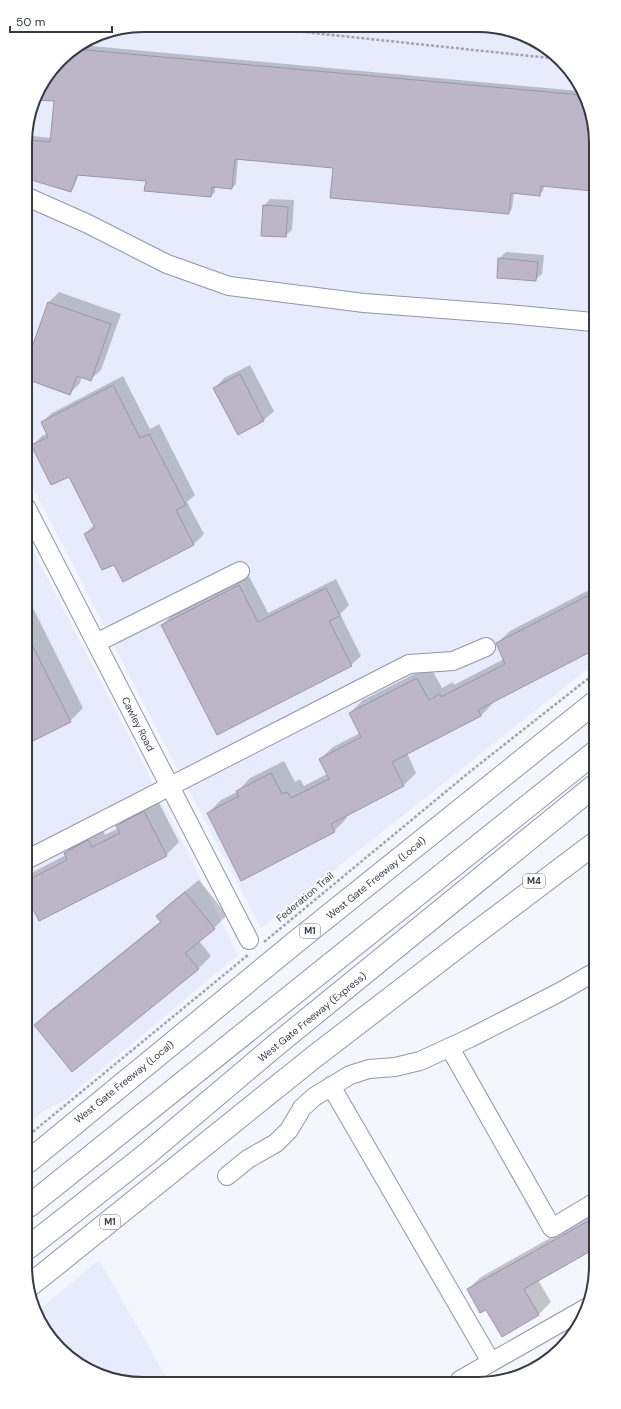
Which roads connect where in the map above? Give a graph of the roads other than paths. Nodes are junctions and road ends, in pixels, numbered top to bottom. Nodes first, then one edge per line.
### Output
1 (32, 199) edge
2 (589, 322) edge
3 (32, 519) edge
4 (240, 571) dead end
5 (96, 643) junction
6 (486, 647) dead end
7 (589, 707) edge
8 (589, 757) edge
9 (170, 786) junction
10 (589, 790) edge
11 (589, 832) edge
12 (589, 848) edge
13 (32, 857) edge
14 (473, 935) junction
15 (253, 946) road end
16 (589, 975) edge
17 (450, 1048) junction
18 (331, 1086) junction
19 (32, 1158) edge
20 (227, 1176) dead end
21 (32, 1204) edge
22 (589, 1206) edge
23 (32, 1245) edge
24 (34, 1282) edge
25 (579, 1312) edge
26 (491, 1362) junction
27 (465, 1377) edge

1 - 2 street
3 - 5 street, Cawley Road
4 - 5 street
5 - 9 street, Cawley Road
6 - 9 street
7 - 19 highway, West Gate Freeway (Local) / M1
8 - 21 highway
9 - 13 street
9 - 15 street, Cawley Road
10 - 23 highway, West Gate Freeway (Express)
11 - 14 highway, M4
12 - 14 highway, M1
14 - 24 highway, M1
16 - 17 street
17 - 18 street
17 - 22 street
18 - 20 street
18 - 26 street
25 - 26 street
26 - 27 street

